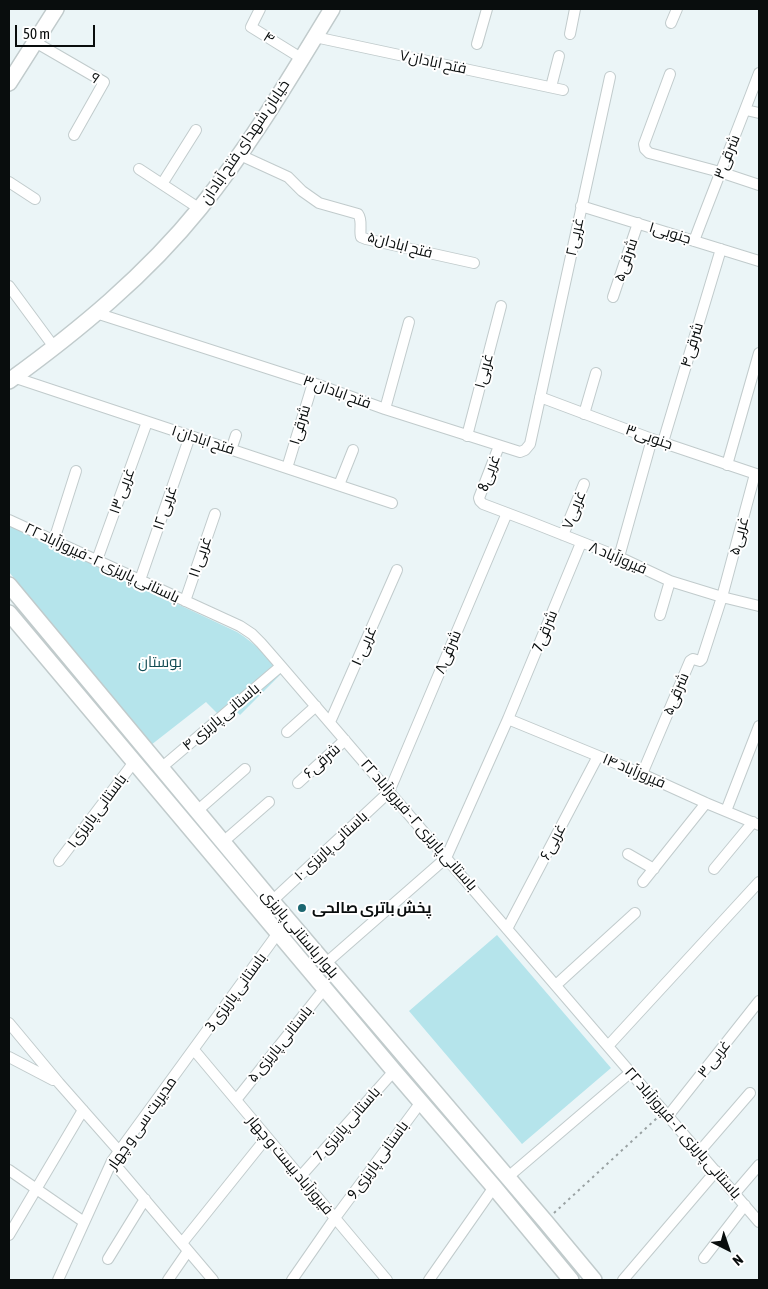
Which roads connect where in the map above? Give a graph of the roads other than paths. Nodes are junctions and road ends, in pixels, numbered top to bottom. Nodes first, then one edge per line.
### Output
1 (56, 9) edge
2 (332, 9) edge
3 (487, 9) edge
4 (575, 9) edge
5 (677, 9) edge
6 (257, 10) edge
7 (671, 23) dead end
8 (570, 34) dead end
9 (315, 37) junction
10 (35, 42) junction
11 (477, 44) dead end
12 (559, 56) dead end
13 (302, 58) junction
14 (759, 72) edge
15 (670, 74) dead end
16 (610, 78) dead end
17 (9, 83) edge
18 (551, 87) junction
19 (564, 90) dead end
20 (746, 110) junction
21 (759, 113) edge
22 (196, 130) dead end
23 (74, 135) dead end
24 (240, 155) junction
25 (139, 169) dead end
26 (720, 172) junction
27 (9, 182) edge
28 (162, 184) junction
29 (759, 185) edge
30 (35, 199) dead end
31 (582, 206) junction
32 (200, 209) junction
33 (638, 223) junction
34 (694, 241) junction
35 (721, 249) junction
36 (759, 261) edge
37 (474, 263) dead end
38 (9, 286) edge
39 (613, 297) dead end
40 (501, 306) dead end
41 (96, 313) junction
42 (409, 322) dead end
43 (54, 347) junction
44 (759, 354) edge
45 (596, 373) dead end
46 (11, 379) edge
47 (312, 383) junction
48 (540, 397) junction
49 (385, 410) junction
50 (584, 414) junction
51 (147, 422) junction
52 (236, 435) dead end
53 (190, 436) junction
54 (468, 436) junction
55 (652, 439) junction
56 (663, 442) junction
57 (499, 446) junction
58 (231, 450) junction
59 (353, 450) dead end
60 (727, 465) junction
61 (287, 468) junction
62 (76, 471) dead end
63 (757, 475) edge
64 (584, 484) dead end
65 (339, 486) junction
66 (480, 501) joint
67 (392, 503) dead end
68 (507, 513) junction
69 (215, 514) dead end
70 (9, 520) edge
71 (563, 535) junction
72 (54, 540) junction
73 (581, 543) junction
74 (619, 557) junction
75 (97, 560) junction
76 (397, 570) dead end
77 (140, 580) junction
78 (670, 581) junction
79 (9, 585) edge
80 (722, 597) junction
81 (185, 601) junction
82 (759, 606) edge
83 (9, 613) edge
84 (660, 615) dead end
85 (281, 666) junction
86 (316, 706) junction
87 (508, 718) junction
88 (330, 722) junction
89 (759, 726) edge
90 (287, 732) dead end
91 (345, 740) junction
92 (598, 756) junction
93 (134, 762) junction
94 (161, 768) junction
95 (245, 769) dead end
96 (642, 774) junction
97 (298, 783) dead end
98 (390, 792) junction
99 (269, 802) dead end
100 (706, 803) junction
101 (197, 811) junction
102 (726, 811) junction
103 (756, 824) edge
104 (223, 842) junction
105 (628, 854) dead end
106 (446, 858) junction
107 (59, 860) dead end
108 (654, 869) junction
109 (714, 869) dead end
110 (643, 882) dead end
111 (759, 882) edge
112 (272, 901) junction
113 (636, 913) dead end
114 (507, 929) junction
115 (278, 933) junction
116 (326, 963) junction
117 (556, 985) junction
118 (325, 988) junction
119 (759, 1001) edge
120 (9, 1023) edge
121 (608, 1046) junction
122 (194, 1050) junction
123 (9, 1057) edge
124 (394, 1071) junction
125 (630, 1072) junction
126 (59, 1083) junction
127 (750, 1093) dead end
128 (236, 1100) junction
129 (421, 1102) junction
130 (84, 1110) junction
131 (666, 1114) junction
132 (267, 1137) junction
133 (119, 1151) junction
134 (699, 1152) junction
135 (112, 1161) junction
136 (759, 1165) edge
137 (9, 1170) edge
138 (716, 1171) junction
139 (300, 1177) junction
140 (508, 1177) junction
141 (494, 1187) junction
142 (35, 1189) junction
143 (735, 1193) junction
144 (144, 1199) junction
145 (745, 1205) junction
146 (335, 1218) junction
147 (84, 1222) junction
148 (759, 1222) edge
149 (9, 1235) edge
150 (185, 1247) junction
151 (704, 1258) dead end
152 (108, 1259) dead end
153 (58, 1280) edge
154 (168, 1280) edge
155 (213, 1280) edge
156 (292, 1280) edge
157 (387, 1280) edge
158 (429, 1280) edge
159 (571, 1280) edge
160 (594, 1280) edge
161 (622, 1280) edge

1 - 10 main road
2 - 9 main road, خیابان شهدای فتح آبادان
3 - 11 street
4 - 8 street
5 - 7 street
6 - 13 street, ۴
9 - 13 main road, خیابان شهدای فتح آبادان
9 - 18 street, فتح ابادان۷
10 - 17 main road
10 - 23 street, ۹
12 - 18 street
13 - 24 main road, خیابان شهدای فتح آبادان
14 - 20 street, شرقی۳
15 - 26 street
16 - 31 street, غربی۲
18 - 19 street, فتح ابادان۷
20 - 21 street
20 - 26 street, شرقی۳
22 - 28 street
24 - 32 main road, خیابان شهدای فتح آبادان
24 - 37 street, فتح ابادان۵
25 - 28 street
26 - 29 street
26 - 34 street, شرقی۳
27 - 30 street
28 - 32 street
31 - 33 street, جنوبی۱
31 - 48 street, غربی۲
32 - 41 main road, خیابان شهدای فتح آبادان
33 - 34 street, جنوبی۱
33 - 39 street, شرقی۵
34 - 35 street, جنوبی۱
35 - 36 street, جنوبی۱
35 - 56 street, شرقی۴
38 - 43 street
40 - 54 street, غربی۱
41 - 43 main road, خیابان شهدای فتح آبادان
41 - 47 street, فتح ابادان ۳
42 - 49 street
43 - 46 main road, خیابان شهدای فتح آبادان
44 - 60 street
45 - 50 street
46 - 51 street, فتح ابادان ۱
47 - 49 street, فتح ابادان ۳
47 - 61 street, شرقی۱
48 - 50 street, جنوبی۳
48 - 57 street, فتح ابادان ۳
49 - 54 street, فتح ابادان ۳
50 - 55 street, جنوبی۳
51 - 53 street, فتح ابادان ۱
51 - 75 street, غربی ۱۳
52 - 58 street
53 - 58 street, فتح ابادان ۱
53 - 77 street, غربی ۱۲
54 - 57 street, فتح ابادان ۳
55 - 56 street, جنوبی۳
55 - 74 street
56 - 60 street, جنوبی۳
57 - 66 street, غربی8
58 - 61 street, فتح ابادان ۱
59 - 65 street
60 - 63 street, جنوبی۳
61 - 65 street, فتح ابادان ۱
62 - 72 street
63 - 80 street, غربی۵
64 - 71 street, غربی۷
65 - 67 street, فتح ابادان ۱
66 - 68 street, فیروزآباد ۸
68 - 71 street, فیروزآباد ۸
68 - 98 street, شرقی۸
69 - 81 street, غربی ۱۱
70 - 72 street, باستانی پاریزی ۲ - فیروزآباد ۲۲
71 - 73 street, فیروزآباد ۸
72 - 75 street, باستانی پاریزی ۲ - فیروزآباد ۲۲
73 - 74 street, فیروزآباد ۸
73 - 87 street, شرقی7
74 - 78 street, فیروزآباد ۸
75 - 77 street, باستانی پاریزی ۲ - فیروزآباد ۲۲
76 - 88 street, غربی ۱۰
77 - 81 street, باستانی پاریزی ۲ - فیروزآباد ۲۲
78 - 80 street, فیروزآباد ۸
78 - 84 street
79 - 94 main road, بلوار باستانی پاریزی
80 - 82 street, فیروزآباد ۸
80 - 96 street, شرقی۵
81 - 85 street, باستانی پاریزی ۲ - فیروزآباد ۲۲
83 - 93 main road, بلوار باستانی پاریزی
85 - 86 street, باستانی پاریزی ۲ - فیروزآباد ۲۲
85 - 94 street, باستانی پاریزی ۴
86 - 88 street, باستانی پاریزی ۲ - فیروزآباد ۲۲
86 - 90 street
87 - 92 street, فیروزآباد ۱۴
87 - 106 street, شرقی7
88 - 91 street, باستانی پاریزی ۲ - فیروزآباد ۲۲
89 - 102 street
91 - 97 street, شرقی۶
91 - 98 street, باستانی پاریزی ۲ - فیروزآباد ۲۲
92 - 96 street, فیروزآباد ۱۴
92 - 114 street, غربی۶
93 - 107 street, باستانی پاریزی۱
93 - 115 main road, بلوار باستانی پاریزی
94 - 101 main road, بلوار باستانی پاریزی
95 - 101 street
96 - 100 street, فیروزآباد ۱۴
98 - 106 street, باستانی پاریزی ۲ - فیروزآباد ۲۲
98 - 112 street, باستانی پاریزی ۱۰
99 - 104 street
100 - 102 street, فیروزآباد ۱۴
100 - 108 street
101 - 104 main road, بلوار باستانی پاریزی
102 - 103 street, فیروزآباد ۱۴
103 - 109 street
104 - 112 main road, بلوار باستانی پاریزی
105 - 108 street
106 - 114 street, باستانی پاریزی ۲ - فیروزآباد ۲۲
106 - 116 street
108 - 110 street
111 - 121 street
112 - 116 main road, بلوار باستانی پاریزی
113 - 117 street
114 - 117 street, باستانی پاریزی ۲ - فیروزآباد ۲۲
115 - 118 main road, بلوار باستانی پاریزی
115 - 122 street, باستانی پاریزی 3
116 - 140 main road, بلوار باستانی پاریزی
117 - 121 street, باستانی پاریزی ۲ - فیروزآباد ۲۲
118 - 124 main road, بلوار باستانی پاریزی
118 - 128 street, باستانی پاریزی ۵
119 - 131 street, غربی ۳
120 - 126 street
121 - 125 street, باستانی پاریزی ۲ - فیروزآباد ۲۲
122 - 128 street, فیروزآباد بیست و چهار
122 - 133 street, مدیریت سی و چهار
123 - 126 street
124 - 129 main road, بلوار باستانی پاریزی
124 - 139 street, باستانی پاریزی 7
125 - 131 street, باستانی پاریزی ۲ - فیروزآباد ۲۲
125 - 140 street
126 - 130 street
127 - 134 street
128 - 132 street, فیروزآباد بیست و چهار
129 - 141 main road, بلوار باستانی پاریزی
129 - 146 street, باستانی پاریزی 9
130 - 133 street
130 - 142 street
131 - 134 street, باستانی پاریزی ۲ - فیروزآباد ۲۲
132 - 139 street, فیروزآباد بیست و چهار
132 - 150 street
133 - 135 street, مدیریت سی و چهار
134 - 138 street, باستانی پاریزی ۲ - فیروزآباد ۲۲
135 - 144 street
135 - 147 street, مدیریت سی و چهار
136 - 143 street
137 - 142 street
138 - 143 street, باستانی پاریزی ۲ - فیروزآباد ۲۲
138 - 161 street
139 - 146 street, فیروزآباد بیست و چهار
140 - 160 main road, بلوار باستانی پاریزی
141 - 158 street
141 - 159 main road, بلوار باستانی پاریزی
142 - 147 street
142 - 149 street
143 - 145 street, باستانی پاریزی ۲ - فیروزآباد ۲۲
144 - 150 street
144 - 152 street
145 - 148 street, باستانی پاریزی ۲ - فیروزآباد ۲۲
145 - 151 street
146 - 156 street, باستانی پاریزی 9
146 - 157 street, فیروزآباد بیست و چهار
147 - 153 street, مدیریت سی و چهار
150 - 154 street
150 - 155 street

